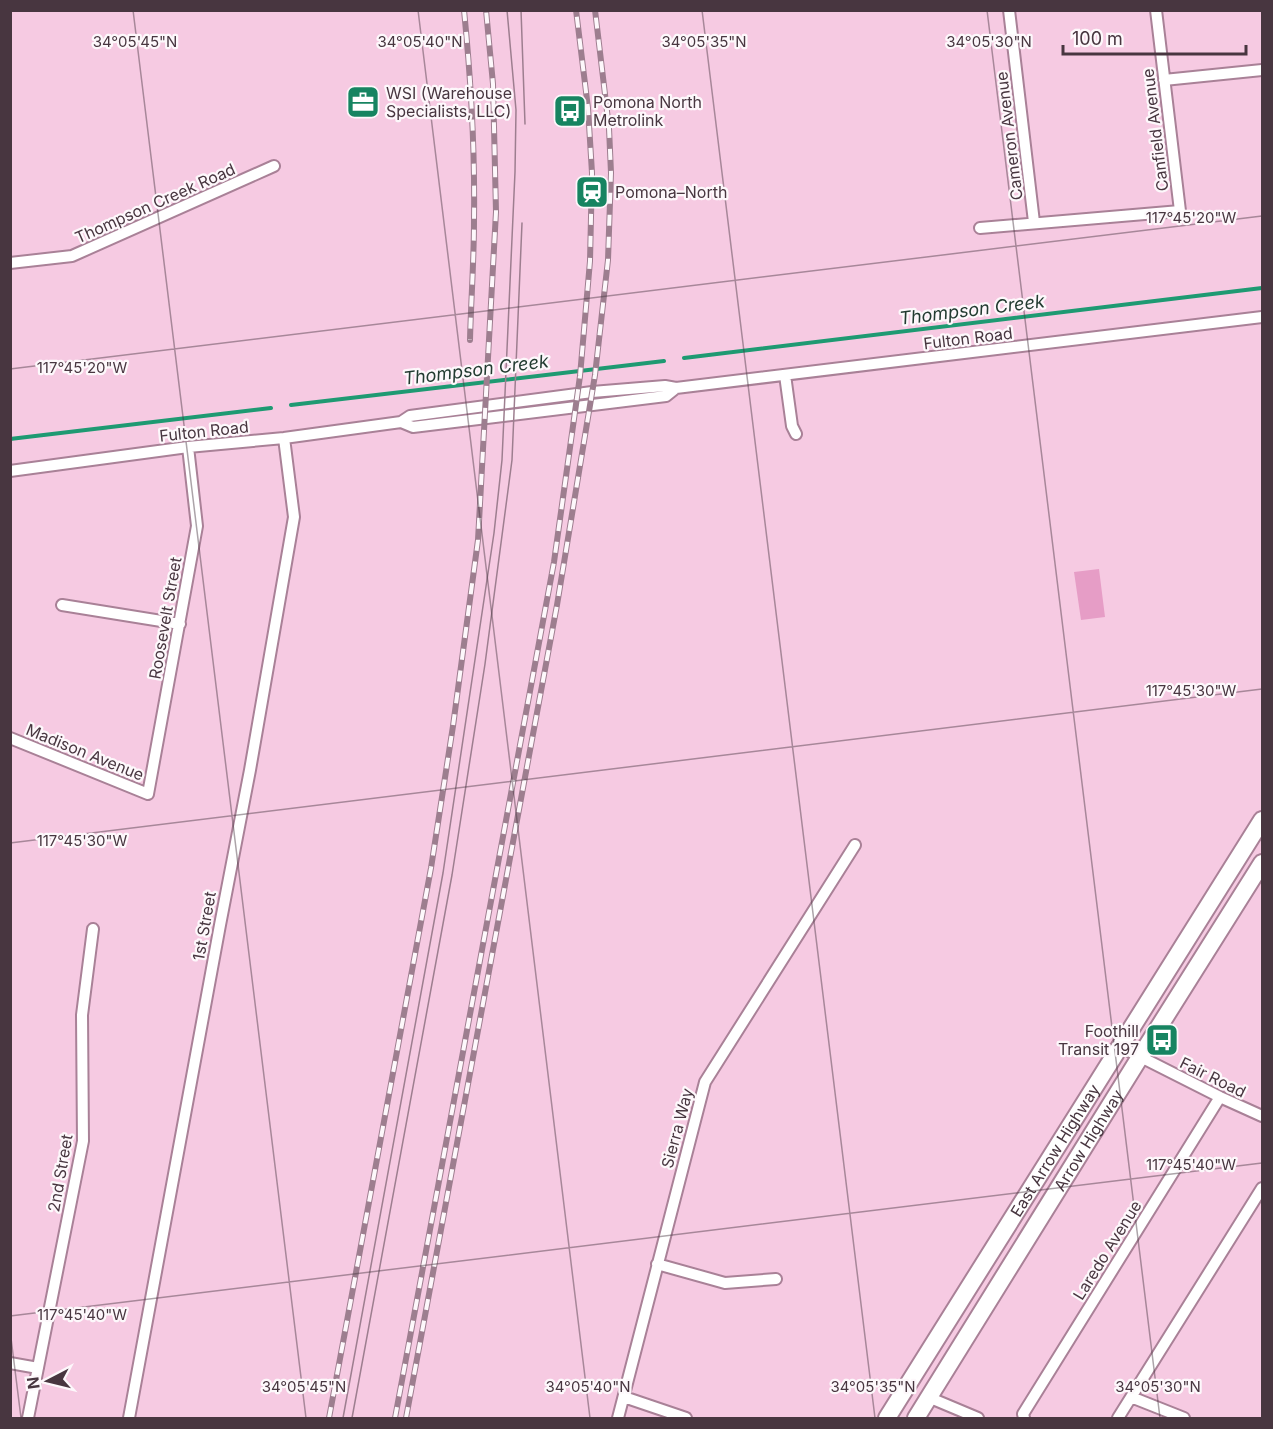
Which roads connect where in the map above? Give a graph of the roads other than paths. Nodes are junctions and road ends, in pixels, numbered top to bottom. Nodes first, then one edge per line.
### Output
1 (1009, 10) edge
2 (1156, 10) edge
3 (1263, 70) edge
4 (1164, 80) junction
5 (274, 166) dead end
6 (1034, 222) junction
7 (980, 228) dead end
8 (10, 263) edge
9 (1263, 317) edge
10 (785, 375) junction
11 (796, 434) dead end
12 (284, 438) junction
13 (188, 447) junction
14 (10, 471) edge
15 (63, 605) dead end
16 (180, 624) junction
17 (10, 738) edge
18 (148, 794) joint
19 (1263, 820) edge
20 (855, 845) dead end
21 (1263, 863) edge
22 (93, 929) dead end
23 (1119, 1046) junction
24 (1140, 1057) junction
25 (1220, 1097) junction
26 (1263, 1116) edge
27 (1263, 1188) edge
28 (657, 1264) junction
29 (776, 1279) dead end
30 (10, 1363) edge
31 (38, 1368) junction
32 (624, 1397) junction
33 (928, 1397) junction
34 (1131, 1397) junction
35 (28, 1419) edge
36 (129, 1419) edge
37 (618, 1419) edge
38 (686, 1419) edge
39 (887, 1419) edge
40 (915, 1419) edge
41 (978, 1419) edge
42 (1024, 1419) edge
43 (1118, 1419) edge
44 (1184, 1419) edge

1 - 6 street, Cameron Avenue
2 - 4 street, Canfield Avenue
3 - 4 street
4 - 6 street, Canfield Avenue
5 - 8 street, Thompson Creek Road
6 - 7 street
9 - 10 street, Fulton Road
10 - 11 street
10 - 12 street, Fulton Road
12 - 13 street, Fulton Road
12 - 36 street, 1st Street
13 - 14 street, Fulton Road
13 - 16 street, Roosevelt Street
15 - 16 street
16 - 18 street, Roosevelt Street
17 - 18 street, Madison Avenue
19 - 23 main road, East Arrow Highway
20 - 28 street, Sierra Way
21 - 24 main road, Arrow Highway
22 - 31 street, 2nd Street
23 - 24 street, Fair Road
23 - 39 main road, East Arrow Highway
24 - 25 street, Fair Road
24 - 33 main road, Arrow Highway
25 - 26 street, Fair Road
25 - 42 street, Laredo Avenue
27 - 34 street
28 - 29 street
28 - 32 street, Sierra Way
30 - 31 street
31 - 35 street, 2nd Street
32 - 37 street, Sierra Way
32 - 38 street
33 - 40 main road, Arrow Highway
33 - 41 street
34 - 43 street
34 - 44 street

